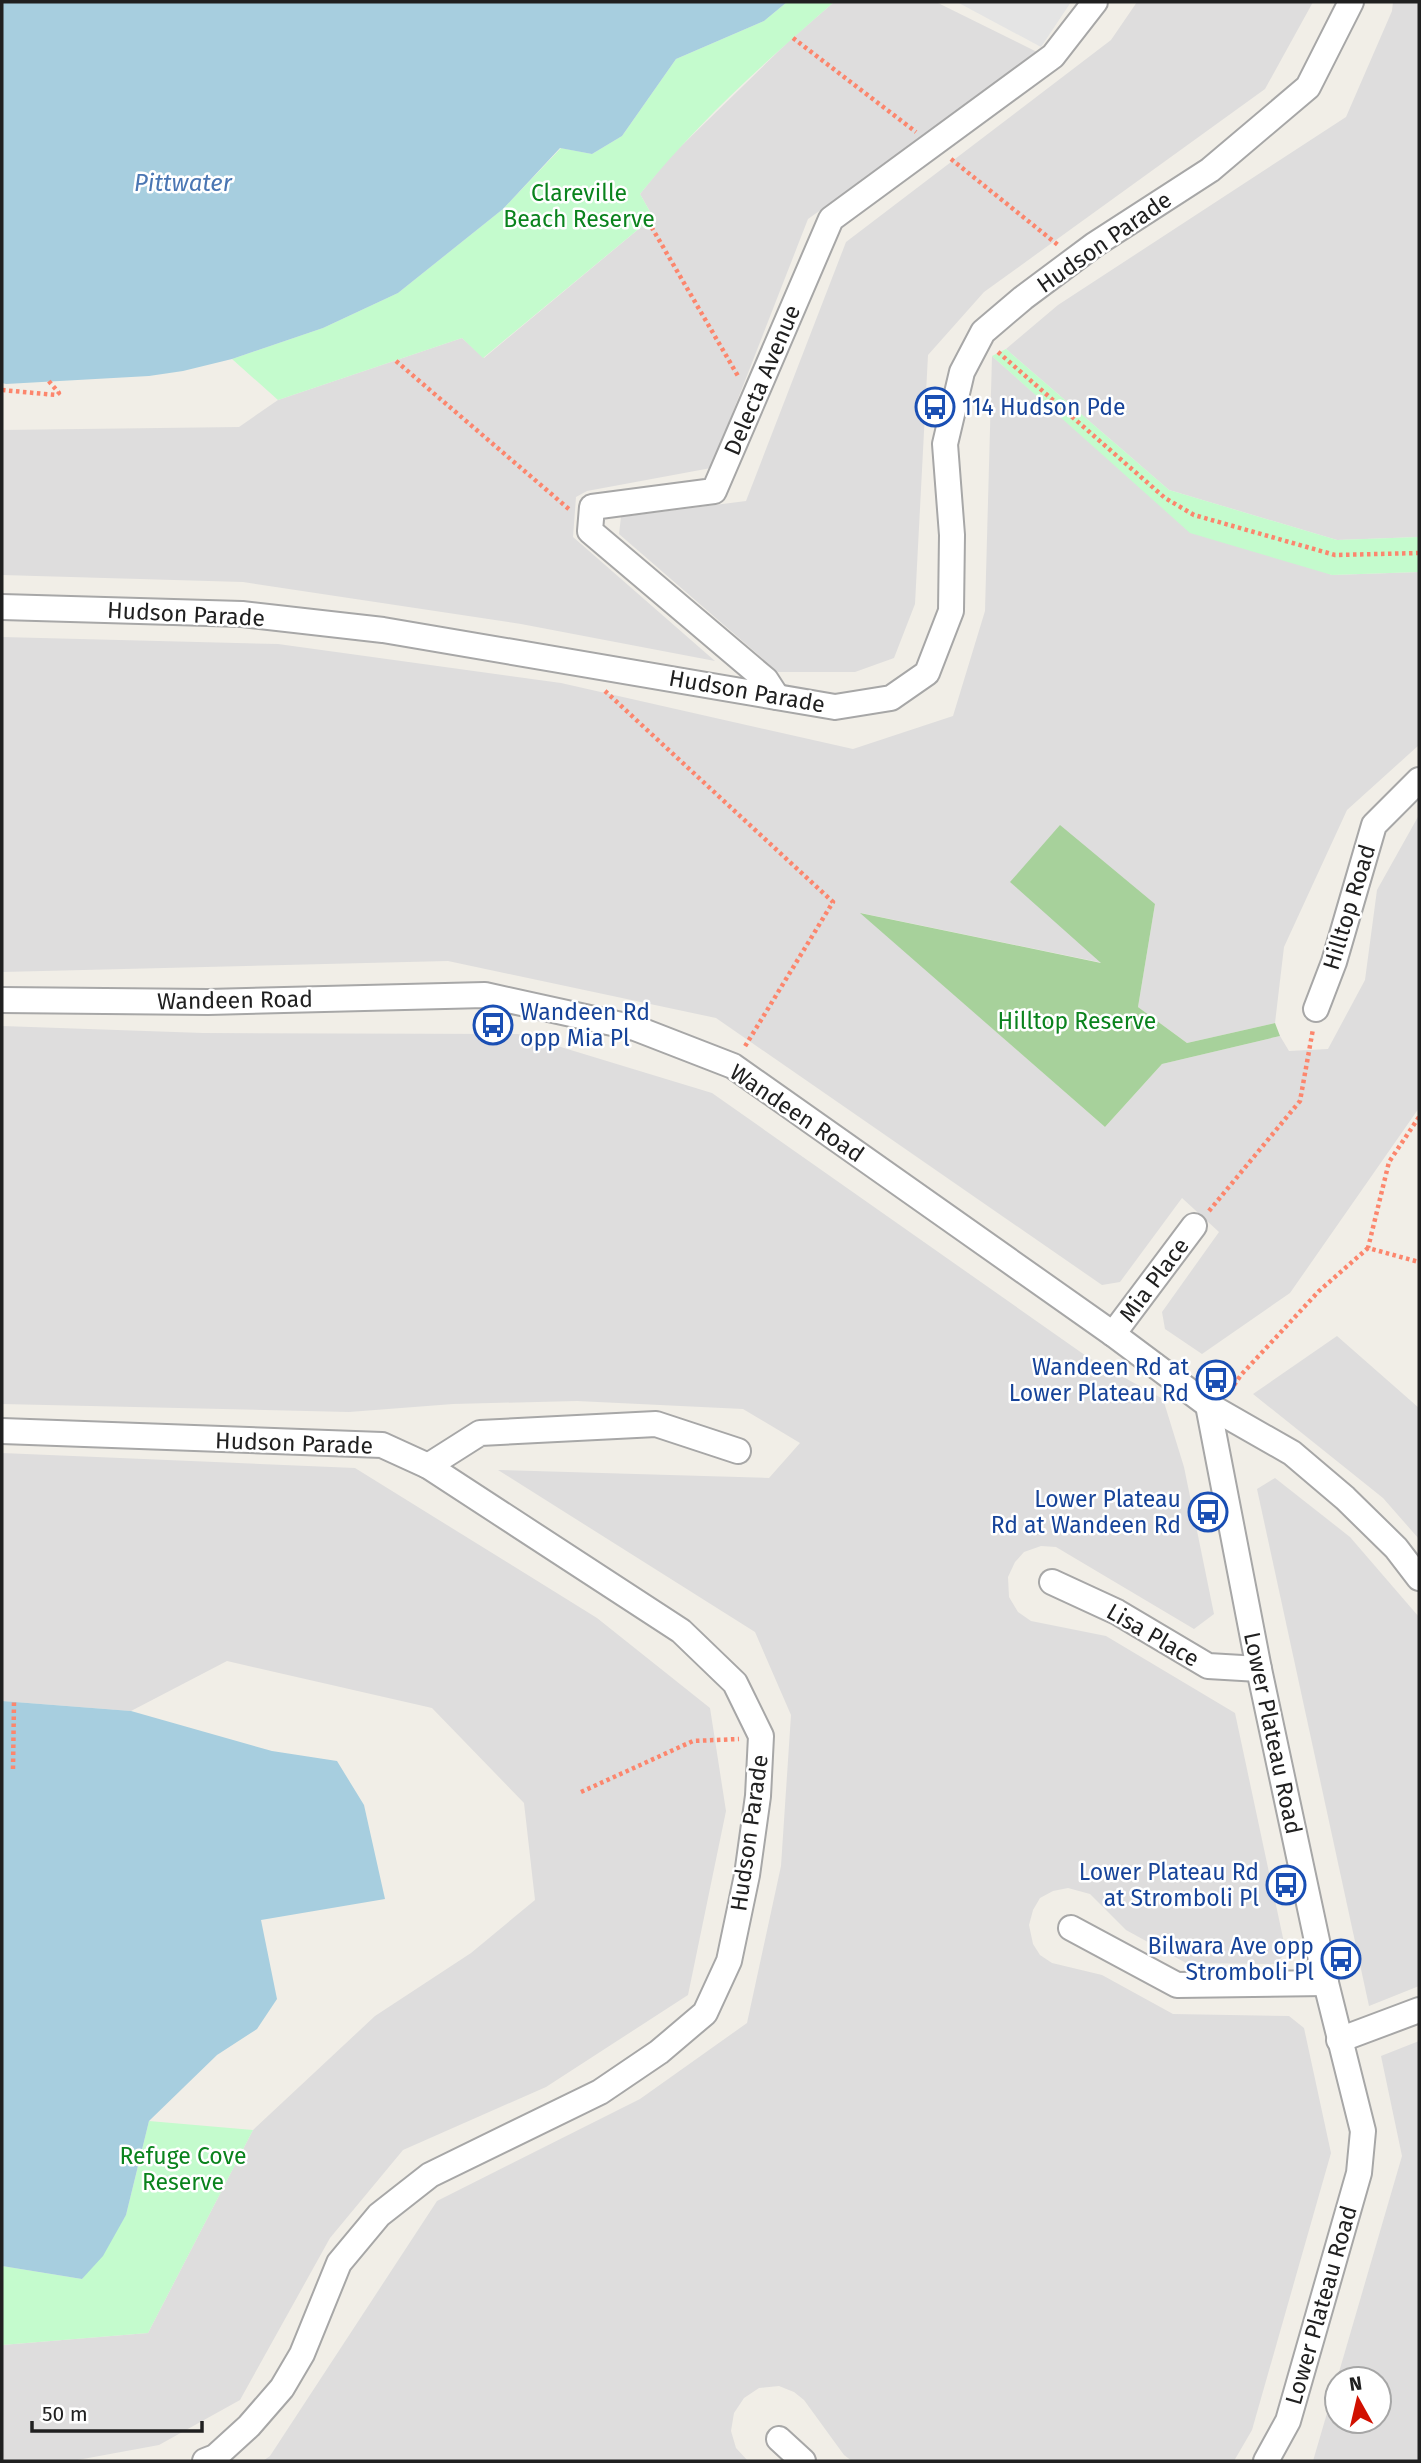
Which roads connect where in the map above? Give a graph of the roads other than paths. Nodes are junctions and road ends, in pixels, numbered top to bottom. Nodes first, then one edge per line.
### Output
1 (1096, 2) edge
2 (1352, 2) edge
3 (2, 607) edge
4 (777, 697) junction
5 (1419, 780) edge
6 (2, 1000) edge
7 (1315, 1009) road end
8 (1194, 1226) road end
9 (1113, 1334) junction
10 (1212, 1408) junction
11 (2, 1431) edge
12 (738, 1451) dead end
13 (428, 1466) junction
14 (1419, 1578) edge
15 (1052, 1582) dead end
16 (1259, 1669) junction
17 (1071, 1928) dead end
18 (1326, 1983) junction
19 (1419, 2010) edge
20 (1339, 2040) junction
21 (779, 2439) dead end
22 (205, 2461) edge
23 (803, 2461) edge
24 (1266, 2461) edge

1 - 4 street, Delecta Avenue
2 - 4 street, Hudson Parade
3 - 4 street, Hudson Parade
5 - 7 street, Hilltop Road
6 - 9 street, Wandeen Road
8 - 9 street, Mia Place
9 - 10 street, Wandeen Road
10 - 14 street, Wandeen Road
10 - 16 street, Lower Plateau Road
11 - 13 street, Hudson Parade
12 - 13 street
13 - 22 street, Hudson Parade
15 - 16 street, Lisa Place
16 - 18 street, Lower Plateau Road
17 - 18 street
18 - 20 street, Lower Plateau Road
19 - 20 street
20 - 24 street, Lower Plateau Road
21 - 23 street

